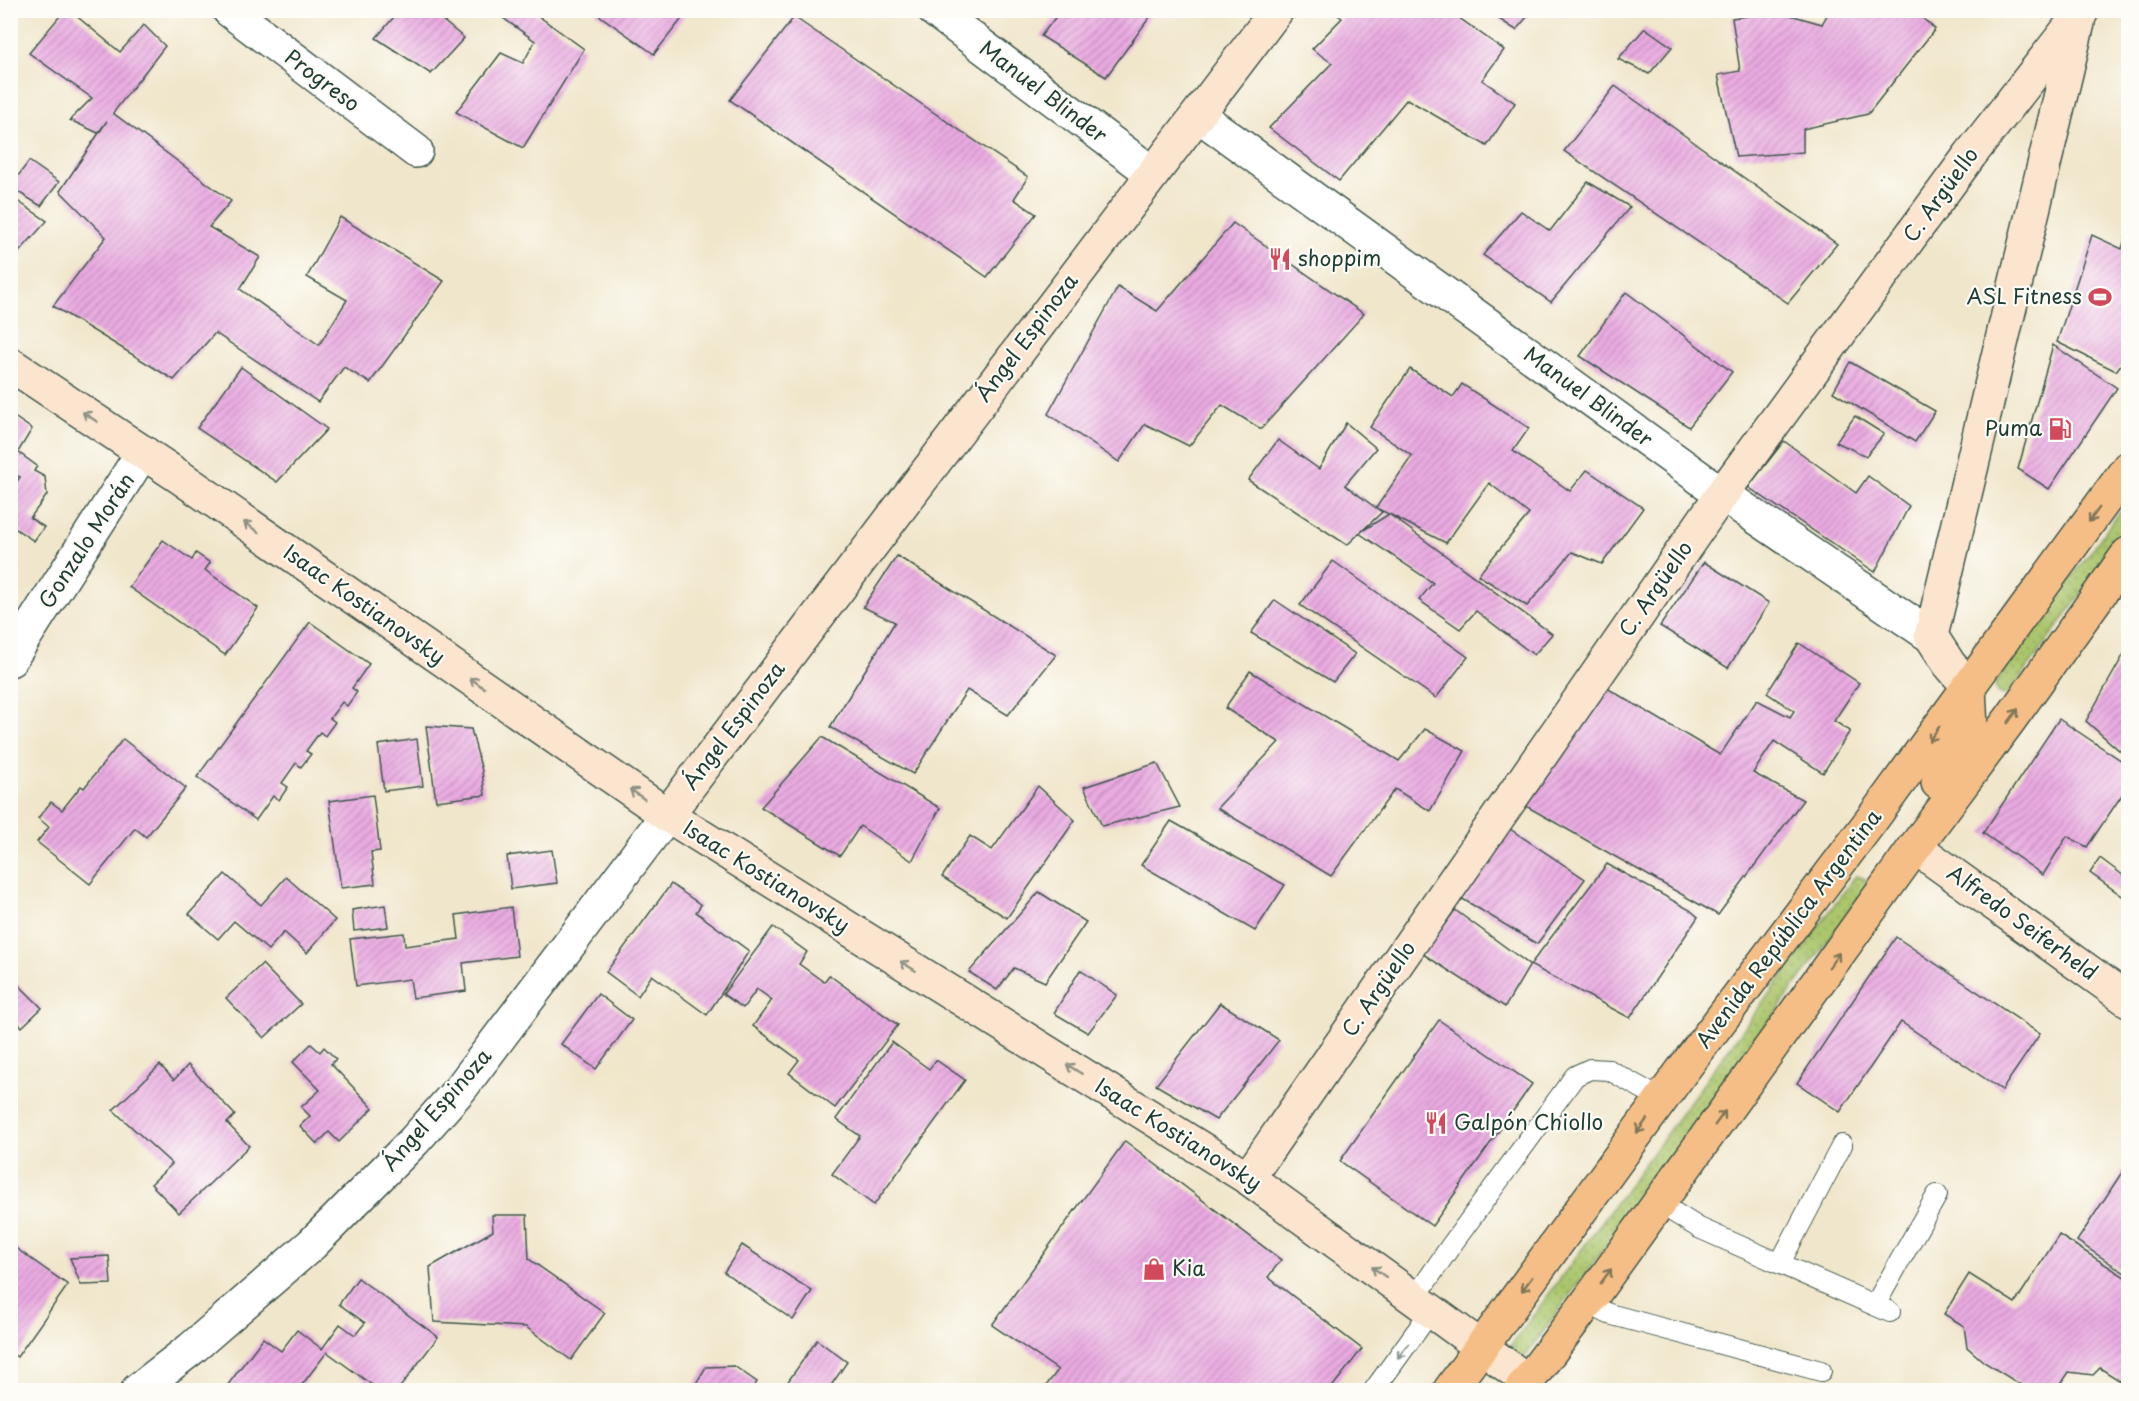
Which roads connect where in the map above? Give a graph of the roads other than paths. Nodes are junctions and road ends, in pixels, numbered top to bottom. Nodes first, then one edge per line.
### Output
1 (229, 10) edge
2 (934, 10) edge
3 (1277, 10) edge
4 (2081, 12) edge
5 (1198, 115) junction
6 (416, 151) dead end
7 (1152, 173) junction
8 (10, 364) edge
9 (143, 452) junction
10 (2128, 468) edge
11 (1722, 494) junction
12 (2128, 554) edge
13 (1931, 636) junction
14 (10, 660) edge
15 (1969, 687) junction
16 (667, 815) junction
17 (1915, 847) junction
18 (2128, 1000) edge
19 (1661, 1099) junction
20 (1842, 1145) dead end
21 (1248, 1178) junction
22 (1937, 1195) dead end
23 (1659, 1203) junction
24 (1780, 1263) junction
25 (1587, 1303) junction
26 (1423, 1305) junction
27 (1481, 1347) junction
28 (1821, 1371) dead end
29 (1524, 1386) edge
30 (138, 1390) edge
31 (1374, 1390) edge
32 (1450, 1390) edge

1 - 6 street, Progreso
2 - 7 street, Manuel Blinder
3 - 5 street, Ángel Espinoza
4 - 11 street, C. Argüello
4 - 13 street
5 - 7 street, Ángel Espinoza
5 - 11 street, Manuel Blinder
7 - 16 street, Ángel Espinoza
9 -> 8 street, Isaac Kostianovsky
9 - 14 street, Gonzalo Morán
16 -> 9 street, Isaac Kostianovsky
10 -> 15 highway, Avenida República Argentina
11 - 13 street, Manuel Blinder
11 - 21 street, C. Argüello
17 -> 12 highway
13 - 15 street, Manuel Blinder
15 - 17 highway
15 -> 19 highway, Avenida República Argentina
21 -> 16 street, Isaac Kostianovsky
16 - 30 street, Ángel Espinoza
17 - 18 street, Alfredo Seiferheld
23 -> 17 highway
19 - 26 lane
19 -> 27 highway, Avenida República Argentina
20 - 24 lane
26 -> 21 street, Isaac Kostianovsky
22 - 24 lane
23 - 24 lane
25 -> 23 highway
25 - 28 lane
25 - 29 highway
26 - 27 street, Isaac Kostianovsky
26 -> 31 lane
27 - 29 street, Isaac Kostianovsky
27 - 32 highway, Avenida República Argentina

